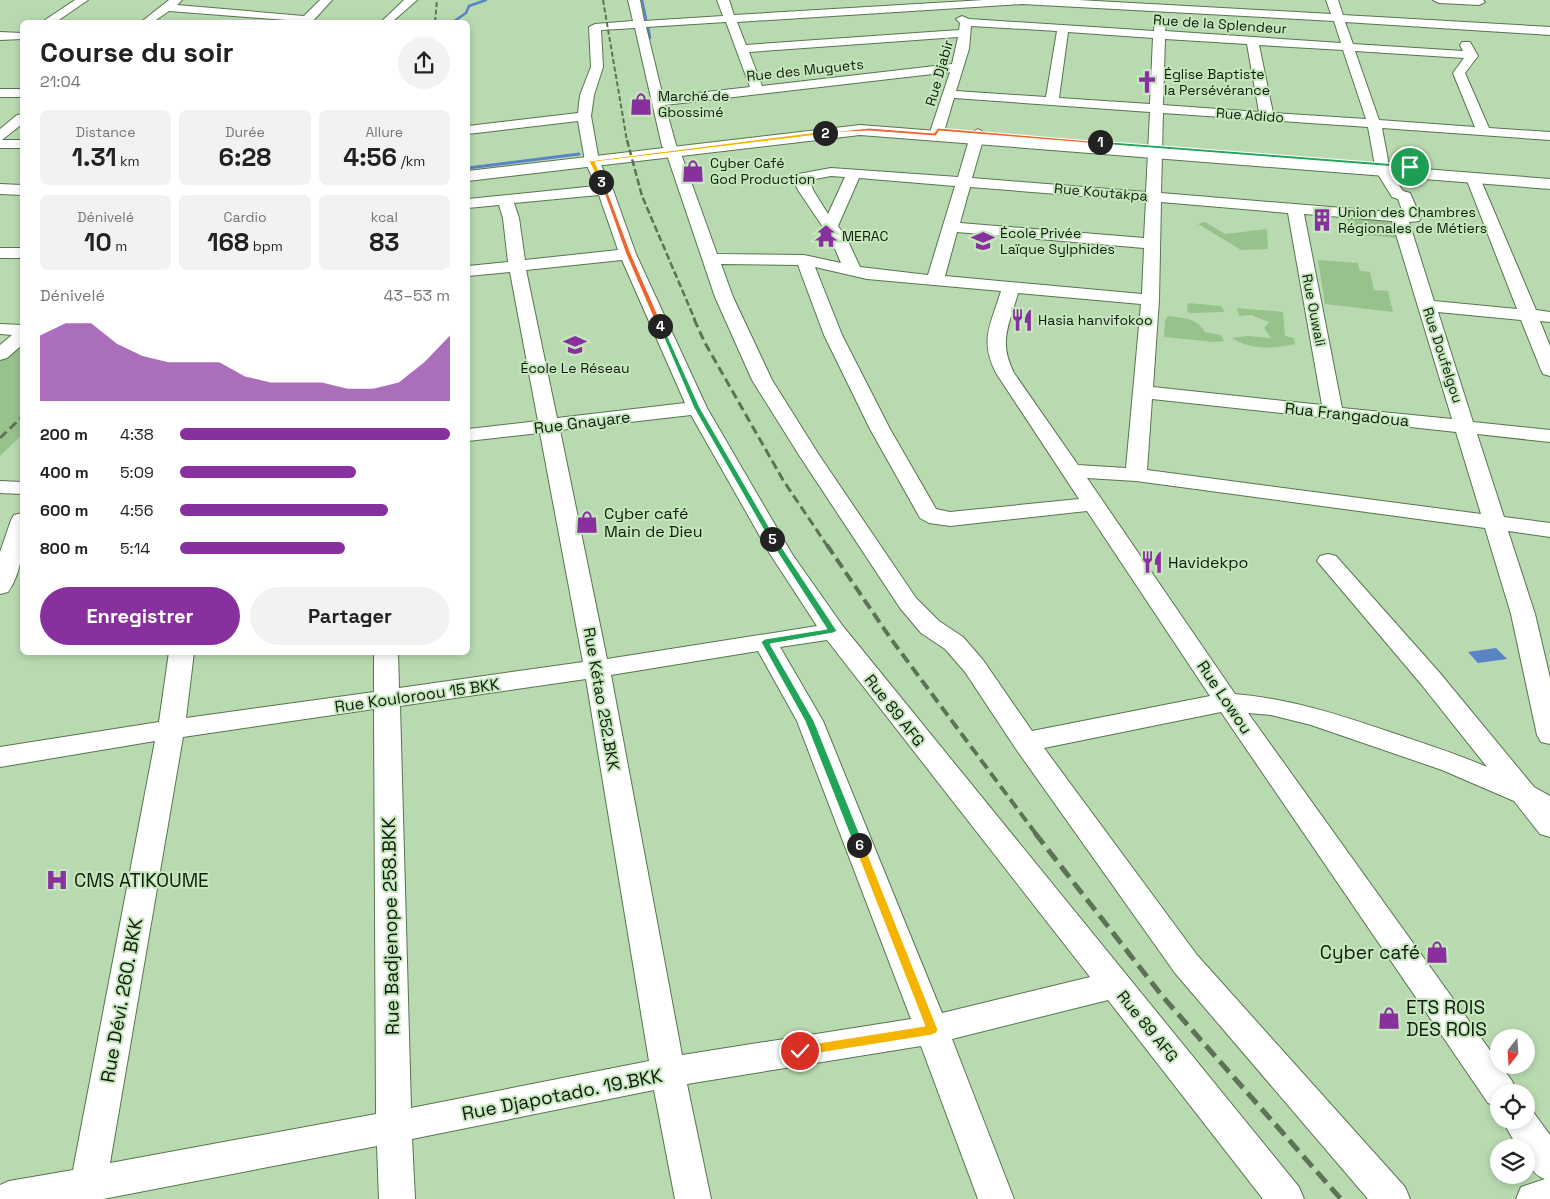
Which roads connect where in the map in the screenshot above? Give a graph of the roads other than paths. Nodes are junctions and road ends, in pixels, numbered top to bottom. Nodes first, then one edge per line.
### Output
1 (82, 0) edge
2 (326, 0) edge
3 (411, 0) edge
4 (634, 0) edge
5 (723, 0) edge
6 (1332, 0) edge
7 (1439, 0) edge
8 (1021, 1) edge
9 (1479, 1) edge
10 (942, 2) edge
11 (1114, 2) edge
12 (172, 3) edge
13 (1164, 4) edge
14 (730, 18) junction
15 (1338, 19) junction
16 (52, 20) edge
17 (149, 20) edge
18 (300, 20) edge
19 (308, 20) edge
20 (388, 20) edge
21 (639, 24) junction
22 (1456, 26) junction
23 (966, 28) junction
24 (1481, 28) junction
25 (1063, 29) junction
26 (1550, 31) edge
27 (1159, 35) junction
28 (0, 36) edge
29 (20, 36) edge
30 (1252, 41) junction
31 (820, 43) junction
32 (1348, 48) junction
33 (741, 49) junction
34 (1472, 55) junction
35 (957, 67) junction
36 (839, 81) junction
37 (757, 90) junction
38 (0, 93) edge
39 (20, 93) edge
40 (950, 94) junction
41 (657, 102) junction
42 (1052, 102) junction
43 (1156, 109) junction
44 (584, 116) junction
45 (1267, 117) junction
46 (20, 120) edge
47 (1374, 124) junction
48 (470, 130) edge
49 (937, 132) junction
50 (1484, 132) junction
51 (0, 136) edge
52 (977, 136) junction
53 (1550, 136) edge
54 (0, 144) edge
55 (20, 144) edge
56 (671, 148) junction
57 (1155, 149) junction
58 (592, 161) junction
59 (1382, 168) junction
60 (470, 170) edge
61 (854, 173) junction
62 (470, 176) edge
63 (1473, 178) junction
64 (1550, 178) edge
65 (964, 180) junction
66 (1550, 184) edge
67 (0, 190) edge
68 (20, 190) edge
69 (605, 190) junction
70 (0, 195) edge
71 (20, 196) edge
72 (1153, 196) junction
73 (505, 200) junction
74 (470, 203) edge
75 (1295, 208) junction
76 (1399, 217) junction
77 (830, 227) junction
78 (951, 227) junction
79 (1152, 244) junction
80 (0, 253) edge
81 (20, 253) edge
82 (628, 254) junction
83 (711, 258) junction
84 (804, 260) junction
85 (517, 266) junction
86 (470, 271) edge
87 (853, 271) junction
88 (935, 280) junction
89 (1011, 287) junction
90 (1150, 300) junction
91 (1426, 306) junction
92 (1528, 315) junction
93 (1550, 317) edge
94 (0, 329) edge
95 (20, 330) edge
96 (20, 338) edge
97 (0, 354) edge
98 (1550, 370) edge
99 (1144, 392) junction
100 (697, 408) junction
101 (1333, 413) junction
102 (548, 426) junction
103 (1466, 427) junction
104 (470, 435) edge
105 (1550, 436) edge
106 (1073, 471) junction
107 (1136, 475) junction
108 (0, 487) edge
109 (20, 488) edge
110 (1095, 504) junction
111 (1494, 521) junction
112 (20, 526) edge
113 (1550, 530) edge
114 (1328, 562) dead end
115 (0, 587) edge
116 (833, 631) junction
117 (765, 642) junction
118 (182, 655) edge
119 (386, 655) edge
120 (597, 669) junction
121 (386, 699) junction
122 (1227, 702) junction
123 (171, 729) junction
124 (1550, 736) edge
125 (1025, 742) junction
126 (0, 757) edge
127 (1524, 794) junction
128 (1550, 809) edge
129 (1550, 826) edge
130 (1114, 985) junction
131 (932, 1030) junction
132 (668, 1072) junction
133 (1494, 1084) edge
134 (394, 1127) junction
135 (1525, 1129) edge
136 (1550, 1164) edge
137 (87, 1191) edge
138 (1550, 1195) edge
139 (8, 1199) edge
140 (397, 1199) edge
141 (693, 1199) edge
142 (996, 1199) edge
143 (1286, 1199) edge
144 (1392, 1199) edge
145 (1534, 1199) edge

1 - 16 street
2 - 19 street
3 - 20 street
4 - 21 street
5 - 14 street
6 - 15 street
7 - 9 street
8 - 10 street
8 - 11 street
9 - 24 street
10 - 14 street
10 - 23 street, Rue Djabir
11 - 13 street
12 - 17 street
12 - 18 street
13 - 15 street
13 - 27 street
14 - 21 street
14 - 33 street
15 - 22 street
15 - 32 street
21 - 41 street
21 - 44 street, Rue 89 AFG
22 - 24 street
22 - 34 street
23 - 25 street, Rue de la Splendeur
23 - 31 street, Rue de la Splendeur
23 - 35 street, Rue Djabir
24 - 26 street
25 - 27 street, Rue de la Splendeur
25 - 42 street
27 - 30 street, Rue de la Splendeur
27 - 43 street
28 - 29 street
30 - 32 street, Rue de la Splendeur
30 - 45 street
31 - 33 street, Rue de la Splendeur
31 - 36 street
32 - 34 street, Rue de la Splendeur
32 - 47 street
33 - 37 street
34 - 50 street
35 - 36 street, Rue des Muguets
35 - 40 street, Rue Djabir
36 - 37 street, Rue des Muguets
37 - 41 street, Rue des Muguets
38 - 39 street
40 - 42 street, Rue Adido
40 - 49 street, Rue Djabir
41 - 56 street
42 - 43 street, Rue Adido
43 - 45 street, Rue Adido
43 - 57 street
44 - 48 street
44 - 58 street, Rue 89 AFG
45 - 47 street, Rue Adido
46 - 51 street
47 - 50 street, Rue Adido
47 - 59 street
49 - 52 main road
49 - 56 main road
50 - 53 street, Rue Adido
52 - 57 main road
52 - 65 street
54 - 55 street
56 - 58 main road
56 - 83 street
57 - 59 main road
57 - 72 street
58 - 60 main road
58 - 62 main road
58 - 69 street, Rue 89 AFG
59 - 63 main road
59 - 64 main road
59 - 76 street
61 - 65 street, Rue Koutakpa
61 - 77 street
61 - 77 street, Rue Koutakpa
63 - 66 main road
63 - 92 street
65 - 72 street, Rue Koutakpa
65 - 78 street
67 - 68 main road
69 - 73 street
69 - 82 street, Rue 89 AFG
70 - 71 main road
72 - 75 street, Rue Koutakpa
72 - 79 street
73 - 74 street
73 - 85 street, Rue Kétao 252.BKK
75 - 76 street, Rue Koutakpa
75 - 101 street, Rue Ouwali
76 - 91 street, Rue Doufelgou
77 - 87 street
78 - 79 street
78 - 88 street
79 - 90 street
80 - 81 street
82 - 85 street
82 - 100 street, Rue 89 AFG
83 - 84 street
83 - 125 street
84 - 87 street
84 - 110 street
85 - 86 street
85 - 102 street, Rue Kétao 252.BKK
87 - 88 street
88 - 89 street
89 - 90 street
89 - 106 street, Rue Lowou
90 - 99 street
91 - 92 street
91 - 103 street, Rue Doufelgou
92 - 93 street
92 - 98 street
94 - 95 street
96 - 97 street
99 - 101 street, Rua Frangadoua
99 - 107 street
100 - 102 street, Rue Gnayare
100 - 116 street, Rue 89 AFG
101 - 103 street, Rua Frangadoua
102 - 104 street, Rue Gnayare
102 - 120 street, Rue Kétao 252.BKK
103 - 105 street, Rua Frangadoua
103 - 111 street, Rue Doufelgou
106 - 107 street
106 - 110 street, Rue Lowou
107 - 111 street
108 - 109 street
110 - 122 street, Rue Lowou
111 - 113 street
111 - 124 street, Rue Doufelgou
112 - 115 street
114 - 127 street
116 - 117 street, Rue Kouloroou 15 BKK
116 - 130 street, Rue 89 AFG
117 - 120 street, Rue Kouloroou 15 BKK
117 - 131 street
118 - 123 street, Rue Dévi. 260. BKK
119 - 121 street, Rue Badjenope 258.BKK
120 - 121 street, Rue Kouloroou 15 BKK
120 - 132 street, Rue Kétao 252.BKK
121 - 123 street, Rue Kouloroou 15 BKK
121 - 134 street, Rue Badjenope 258.BKK
122 - 125 street
122 - 127 street
122 - 133 street, Rue Lowou
123 - 126 street, Rue Kouloroou 15 BKK
123 - 137 street, Rue Dévi. 260. BKK
125 - 144 street
127 - 128 street
127 - 129 street
130 - 131 street, Rue Djapotado. 19.BKK
130 - 143 street, Rue 89 AFG
131 - 132 street, Rue Djapotado. 19.BKK
131 - 142 street
132 - 134 street, Rue Djapotado. 19.BKK
132 - 141 street, Rue Kétao 252.BKK
134 - 137 street, Rue Djapotado. 19.BKK
134 - 140 street, Rue Badjenope 258.BKK
135 - 136 street
137 - 139 street, Rue Djapotado. 19.BKK
138 - 145 street

